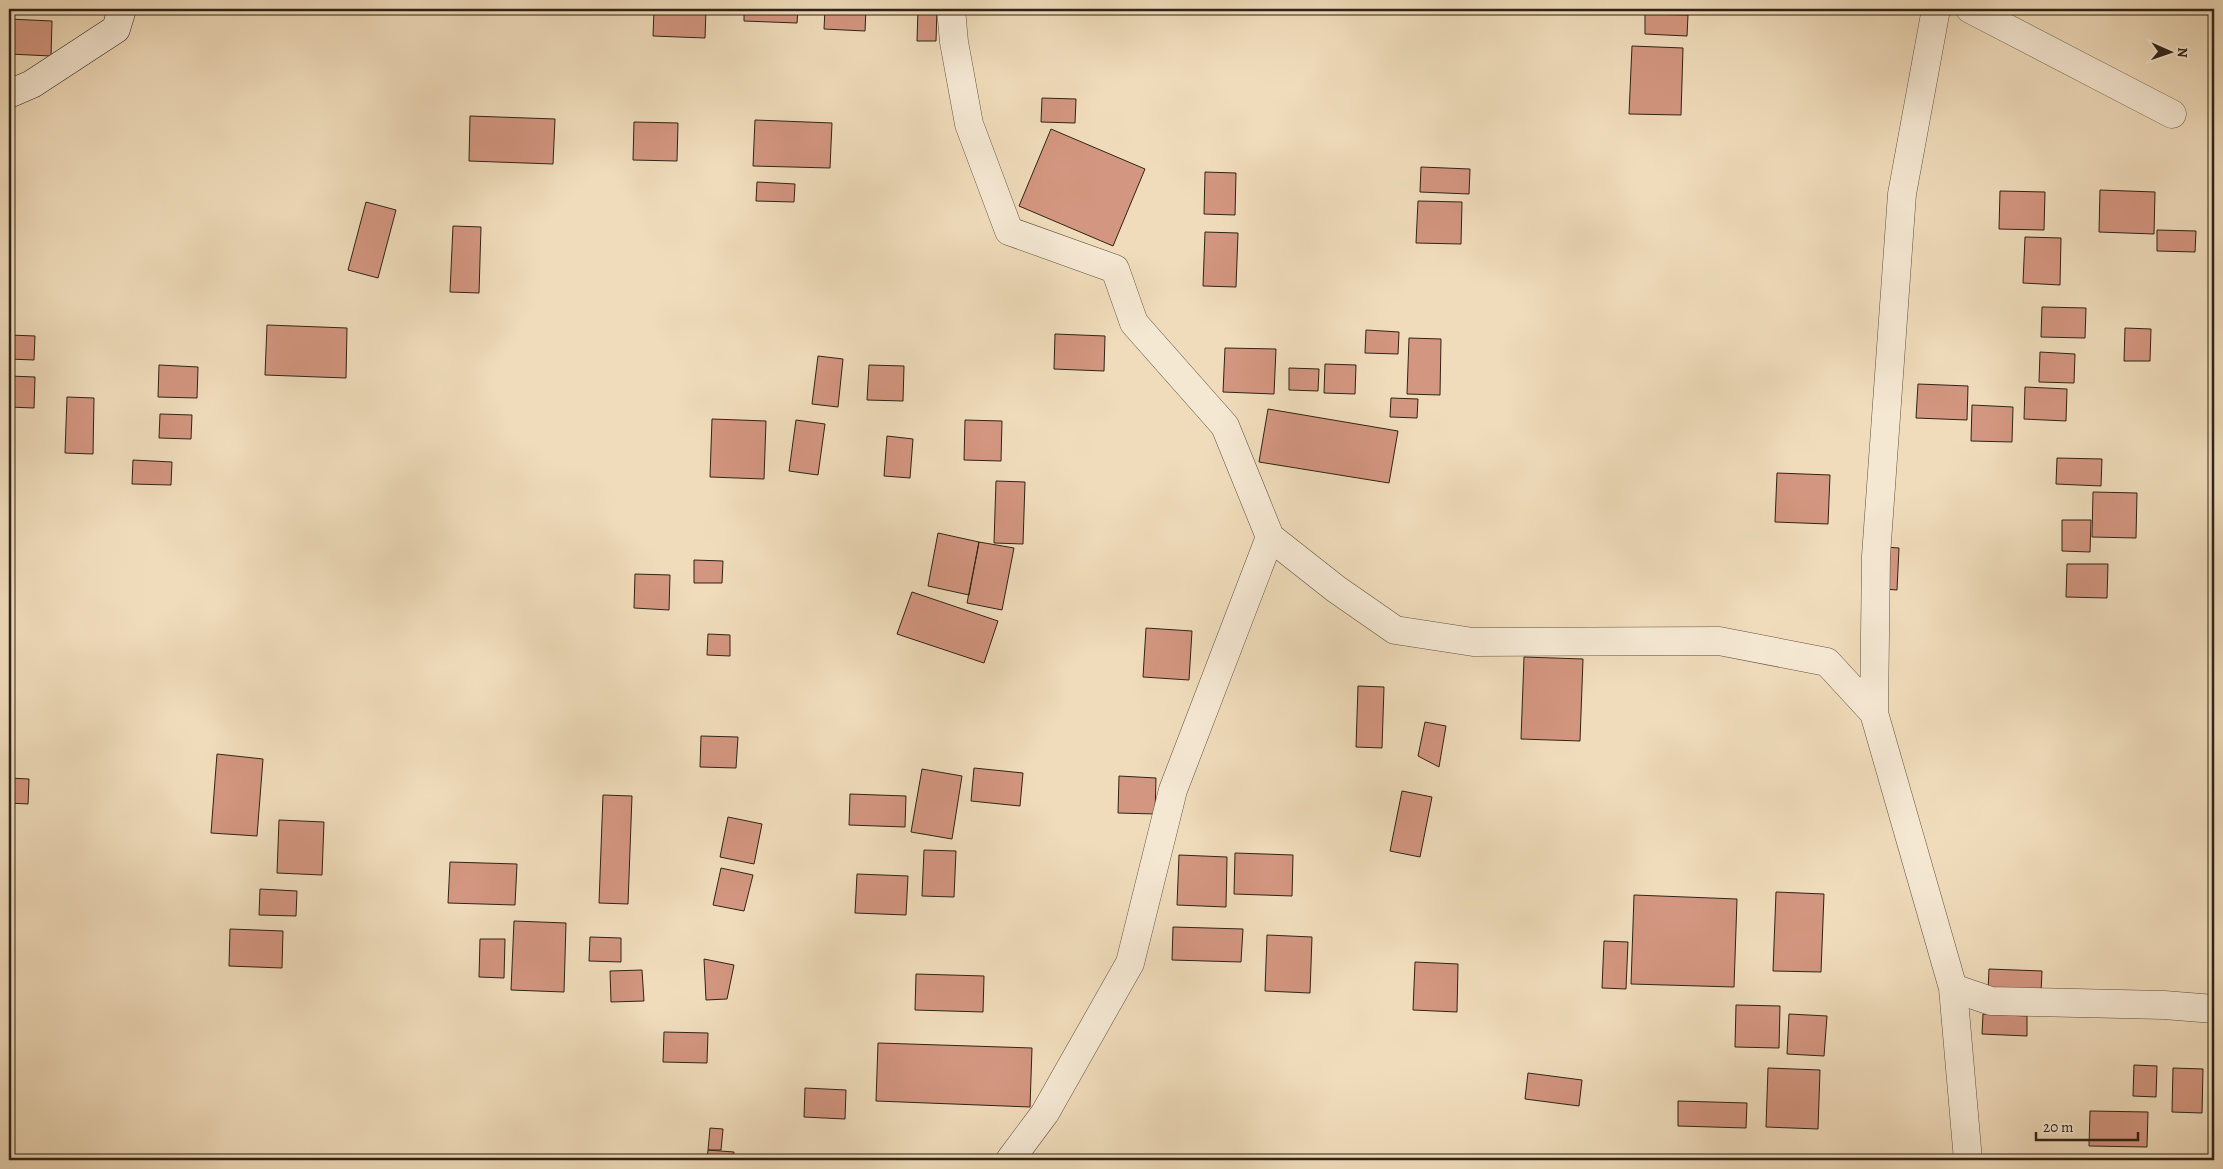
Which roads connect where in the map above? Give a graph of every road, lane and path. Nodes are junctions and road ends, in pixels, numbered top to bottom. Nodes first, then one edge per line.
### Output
1 (122, 9) edge
2 (951, 9) edge
3 (1936, 9) edge
4 (1970, 9) edge
5 (9, 94) edge
6 (2172, 114) dead end
7 (1270, 537) junction
8 (1874, 713) junction
9 (1953, 988) junction
10 (2214, 1009) edge
11 (1010, 1160) edge
12 (1968, 1160) edge

1 - 5 street
2 - 7 street
3 - 8 street
4 - 6 street
7 - 8 street
7 - 11 street
8 - 9 street
9 - 10 street
9 - 12 street

